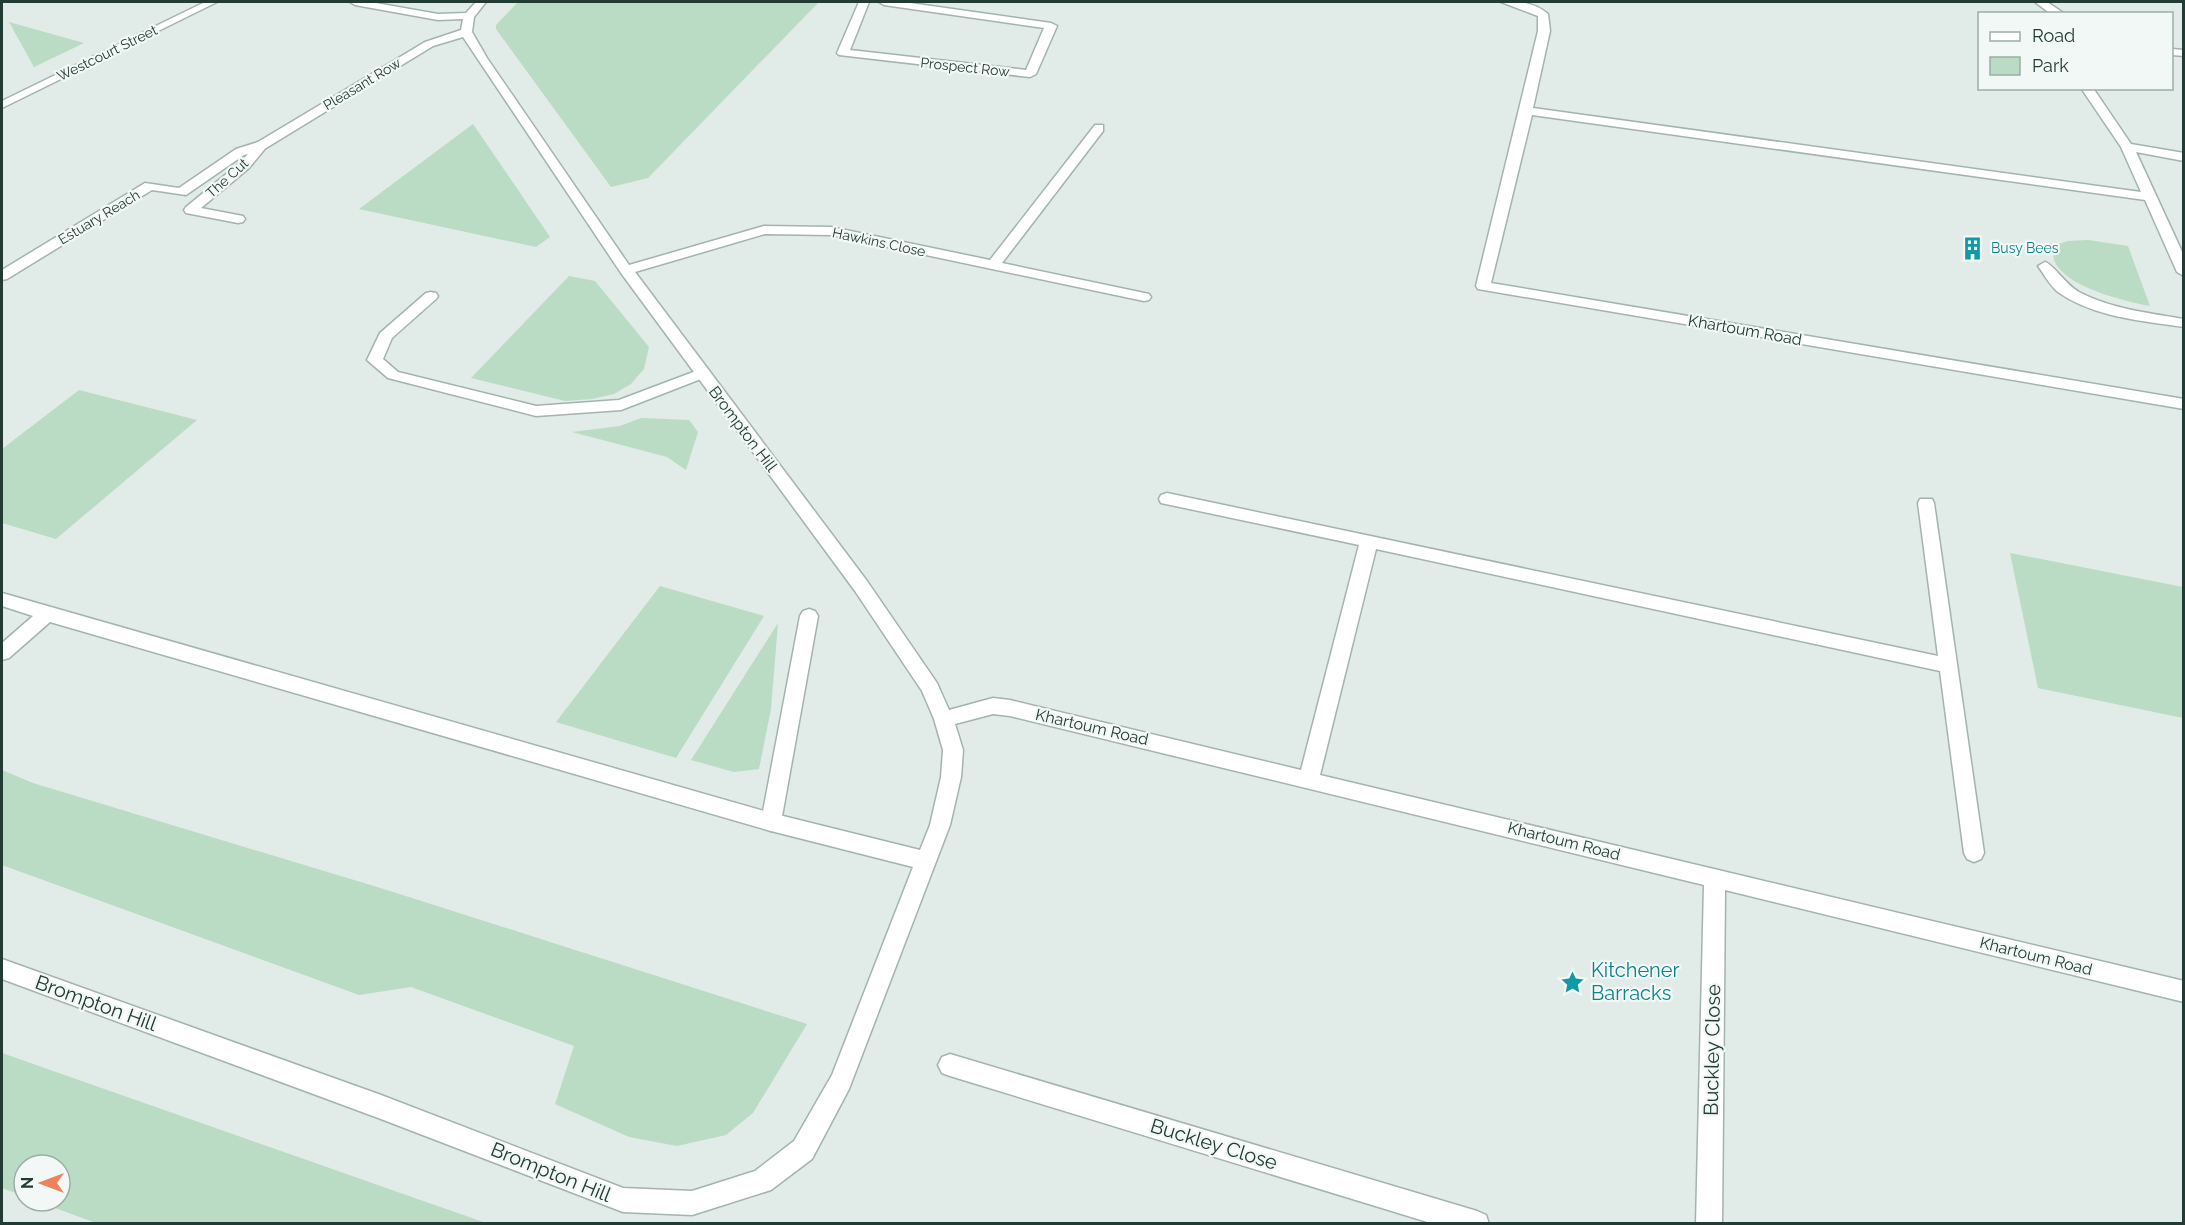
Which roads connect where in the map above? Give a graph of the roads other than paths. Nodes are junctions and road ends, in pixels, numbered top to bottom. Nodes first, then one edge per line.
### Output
1 (212, 2) edge
2 (355, 2) edge
3 (481, 2) edge
4 (864, 2) edge
5 (884, 2) edge
6 (1506, 2) edge
7 (2040, 2) edge
8 (2057, 12) edge
9 (469, 16) junction
10 (466, 32) junction
11 (2087, 90) edge
12 (2, 105) edge
13 (1527, 111) junction
14 (1099, 128) dead end
15 (262, 145) junction
16 (2127, 147) junction
17 (2184, 157) edge
18 (2150, 197) junction
19 (238, 219) dead end
20 (993, 266) junction
21 (2045, 266) dead end
22 (626, 270) junction
23 (2184, 272) edge
24 (2, 276) edge
25 (432, 296) dead end
26 (1144, 297) dead end
27 (2184, 323) edge
28 (701, 374) junction
29 (2184, 404) edge
30 (1167, 499) dead end
31 (1926, 503) dead end
32 (1369, 542) junction
33 (2, 600) edge
34 (46, 614) junction
35 (809, 616) dead end
36 (2, 653) edge
37 (1949, 666) junction
38 (944, 719) junction
39 (1309, 779) junction
40 (771, 822) junction
41 (1974, 853) dead end
42 (927, 861) junction
43 (1715, 877) junction
44 (2, 969) edge
45 (2184, 992) edge
46 (950, 1065) dead end
47 (1477, 1224) edge
48 (1709, 1224) edge

1 - 12 street, Westcourt Street
2 - 9 street
3 - 9 street
4 - 5 street, Prospect Row
6 - 13 street, Khartoum Road
7 - 8 street
9 - 10 street
10 - 15 street, Pleasant Row
10 - 22 street, Brompton Hill
11 - 16 street
13 - 18 street
13 - 29 street, Khartoum Road
14 - 20 street
15 - 19 street, The Cut
15 - 24 street, Estuary Reach
16 - 17 street
16 - 18 street
18 - 23 street
20 - 22 street, Hawkins Close
20 - 26 street, Hawkins Close
21 - 27 street
22 - 28 street, Brompton Hill
25 - 28 street
28 - 38 street, Brompton Hill
30 - 32 street
31 - 37 street
32 - 37 street
32 - 39 street
33 - 34 street
34 - 36 street
34 - 40 street
35 - 40 street
37 - 41 street
38 - 39 street, Khartoum Road
38 - 42 street, Brompton Hill
39 - 43 street, Khartoum Road
40 - 42 street
42 - 44 street, Brompton Hill
43 - 45 street, Khartoum Road
43 - 48 street, Buckley Close
46 - 47 street, Buckley Close

